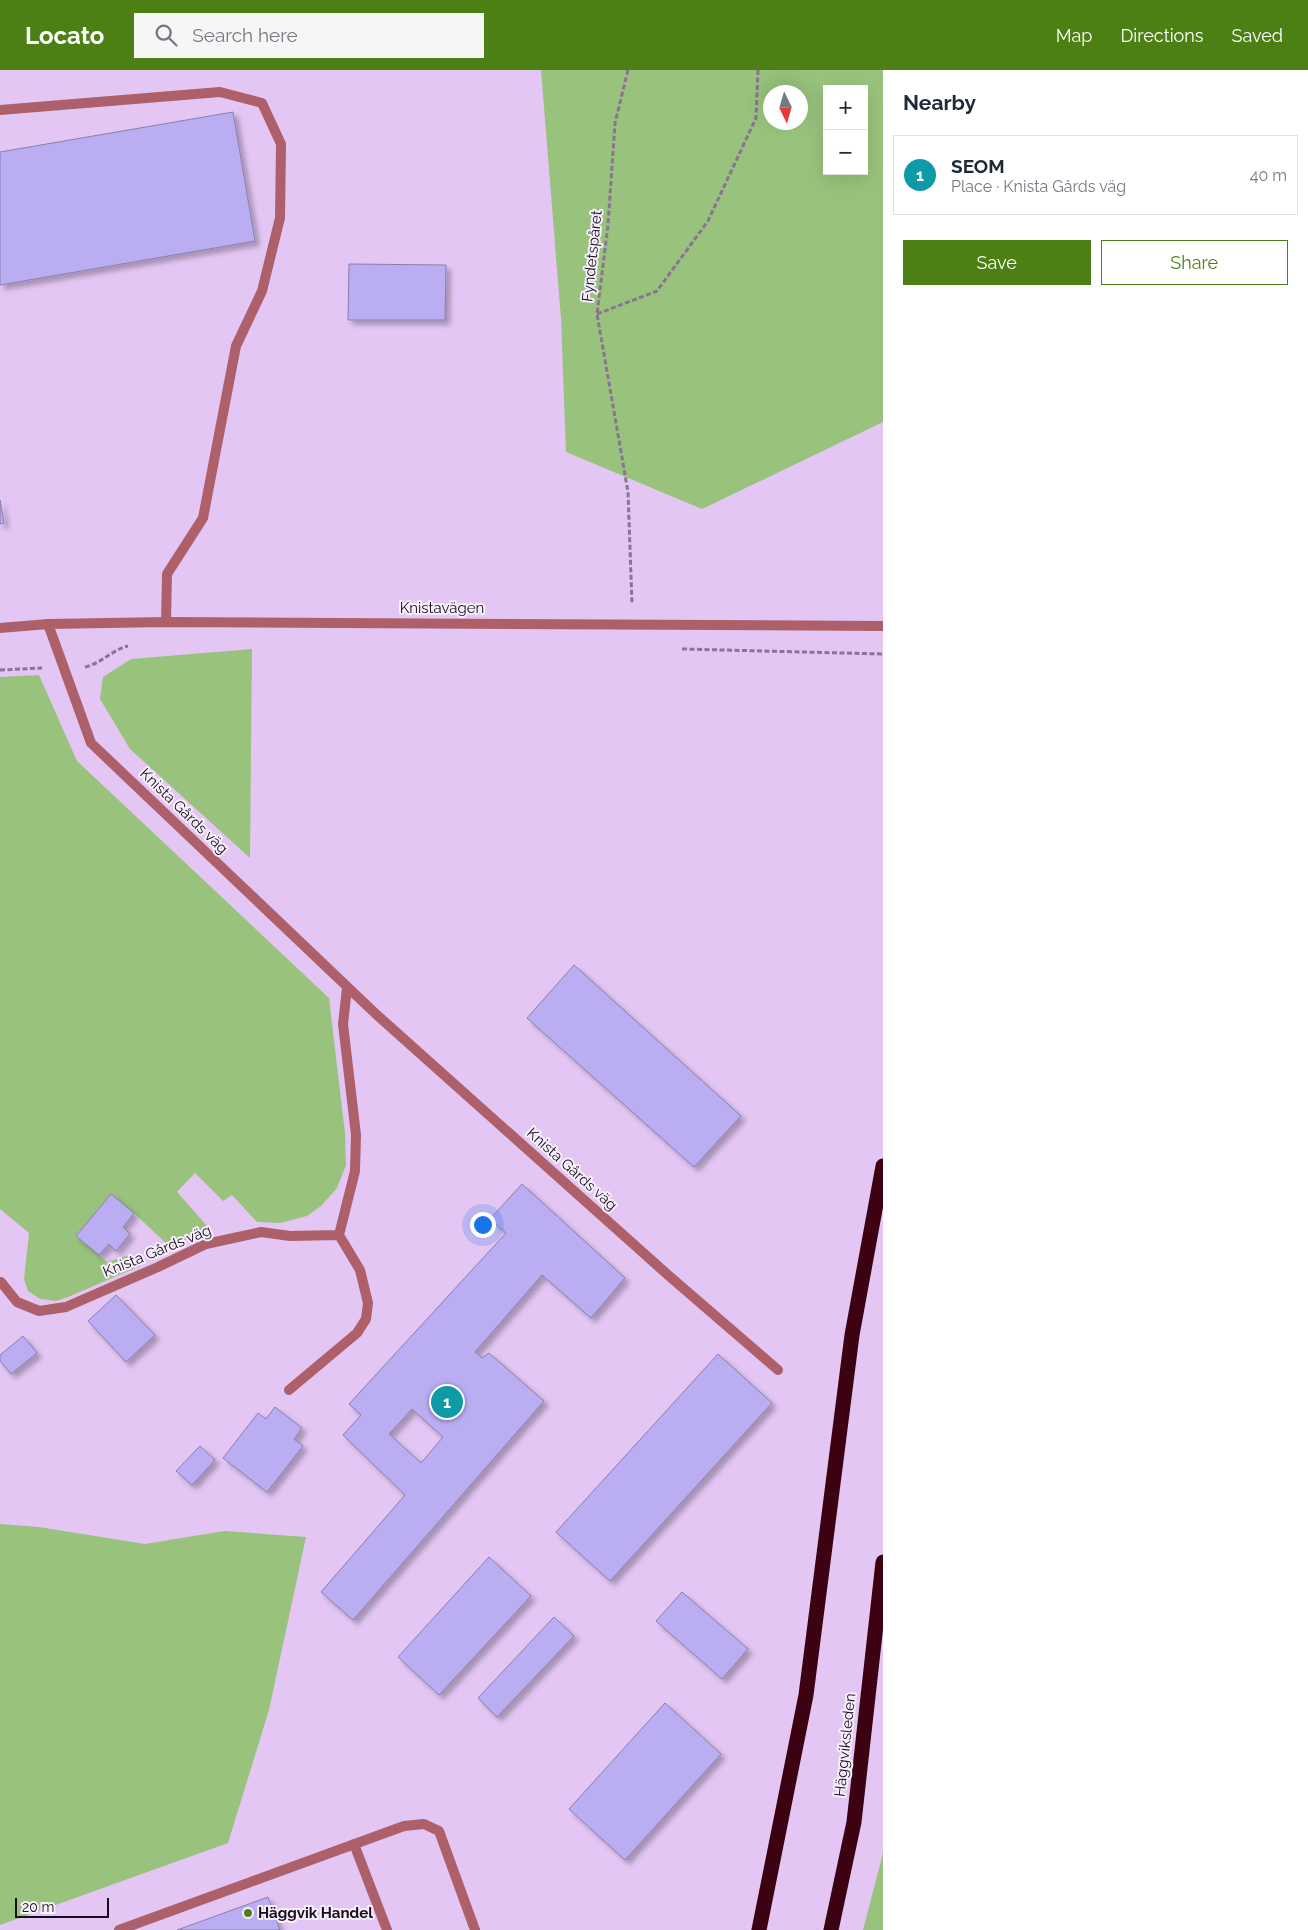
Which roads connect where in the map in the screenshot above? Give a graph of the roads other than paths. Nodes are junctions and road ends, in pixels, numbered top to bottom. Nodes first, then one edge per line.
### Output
1 (0, 110) edge
2 (166, 622) junction
3 (48, 624) junction
4 (883, 626) edge
5 (0, 628) edge
6 (347, 988) junction
7 (883, 1166) edge
8 (339, 1235) junction
9 (1, 1282) edge
10 (778, 1370) dead end
11 (289, 1390) dead end
12 (883, 1562) edge
13 (354, 1844) junction
14 (119, 1930) edge
15 (387, 1930) edge
16 (475, 1930) edge
17 (759, 1930) edge
18 (831, 1930) edge

1 - 2 street
2 - 3 street, Knistavägen
2 - 4 street, Knistavägen
3 - 5 street, Knistavägen
3 - 6 street, Knista Gårds väg
6 - 8 street
6 - 10 street, Knista Gårds väg
7 - 17 highway
8 - 9 street, Knista Gårds väg
8 - 11 street
12 - 18 highway, Häggviksleden
13 - 14 street
13 - 15 street
13 - 16 street

